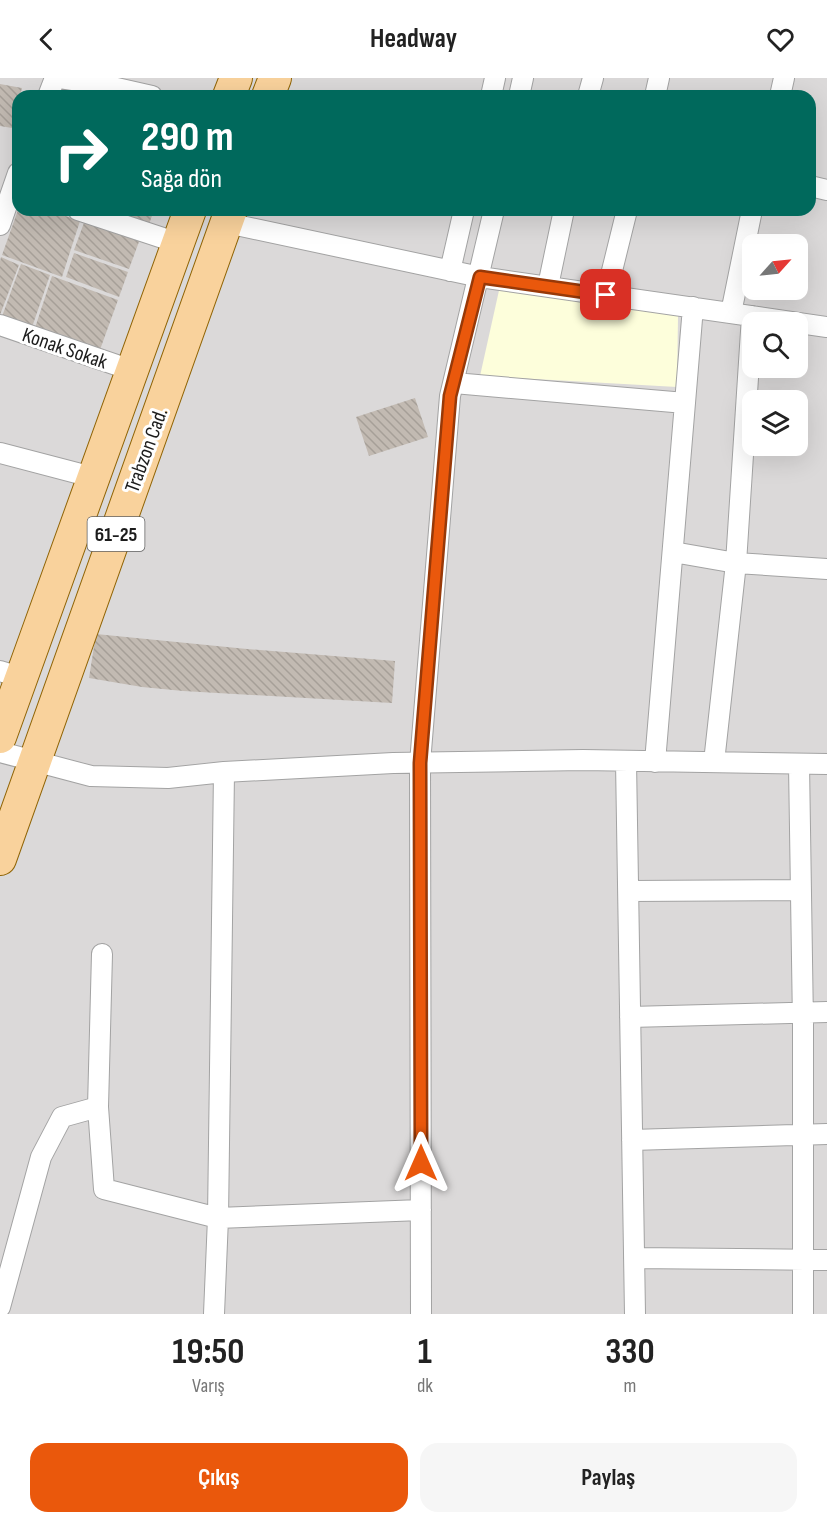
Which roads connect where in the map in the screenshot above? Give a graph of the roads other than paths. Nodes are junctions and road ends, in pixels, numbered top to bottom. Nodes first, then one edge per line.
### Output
1 (60, 78) edge
2 (100, 81) edge
3 (131, 90) edge
4 (12, 194) edge
5 (96, 216) edge
6 (188, 216) edge
7 (229, 216) edge
8 (463, 216) edge
9 (493, 216) edge
10 (563, 216) edge
11 (626, 216) edge
12 (751, 216) edge
13 (0, 225) edge
14 (178, 243) junction
15 (450, 271) junction
16 (480, 277) junction
17 (548, 286) junction
18 (606, 295) junction
19 (693, 307) junction
20 (731, 313) junction
21 (742, 315) edge
22 (808, 324) edge
23 (0, 325) edge
24 (827, 327) edge
25 (131, 370) junction
26 (748, 378) edge
27 (454, 383) junction
28 (685, 403) junction
29 (0, 453) edge
30 (92, 477) junction
31 (673, 552) junction
32 (736, 563) junction
33 (827, 569) edge
34 (11, 674) edge
35 (0, 738) edge
36 (0, 752) edge
37 (626, 761) junction
38 (35, 762) junction
39 (655, 762) junction
40 (714, 762) junction
41 (420, 763) junction
42 (799, 764) junction
43 (827, 764) edge
44 (224, 772) junction
45 (0, 859) edge
46 (801, 890) junction
47 (628, 891) junction
48 (102, 954) dead end
49 (803, 1012) junction
50 (827, 1012) edge
51 (630, 1017) junction
52 (98, 1107) junction
53 (803, 1134) junction
54 (827, 1134) edge
55 (632, 1140) junction
56 (421, 1210) junction
57 (218, 1218) junction
58 (634, 1258) junction
59 (802, 1260) junction
60 (827, 1260) edge
61 (0, 1307) edge
62 (214, 1314) edge
63 (421, 1314) edge
64 (635, 1314) edge
65 (803, 1314) edge

1 - 2 street
2 - 3 street
4 - 13 street
5 - 14 street
6 - 14 main road, Trabzon Cad. / 61-25
7 - 15 street
7 - 38 main road, Trabzon Cad. / 61-25
8 - 15 street
9 - 16 street
10 - 17 street
11 - 18 street
12 - 20 street
14 - 25 main road, Trabzon Cad. / 61-25
15 - 16 street
16 - 17 street
16 - 27 street
17 - 18 street
18 - 19 street
19 - 20 street
19 - 28 street
20 - 21 street
22 - 24 street
23 - 25 street, Konak Sokak
25 - 30 main road, Trabzon Cad. / 61-25
26 - 32 street
27 - 28 street
27 - 41 street
28 - 31 street
29 - 30 street
30 - 34 main road, Trabzon Cad. / 61-25
31 - 32 street
31 - 39 street
32 - 33 street
32 - 40 street
34 - 35 main road, Trabzon Cad. / 61-25
36 - 38 street
37 - 39 street
37 - 41 street
37 - 47 street
38 - 44 street
38 - 45 main road, Trabzon Cad. / 61-25
39 - 40 street
40 - 42 street
41 - 44 street
41 - 56 street
42 - 43 street
42 - 46 street
44 - 57 street
46 - 47 street
46 - 49 street
47 - 51 street
48 - 52 street
49 - 50 street
49 - 51 street
49 - 53 street
51 - 55 street
52 - 57 street
52 - 61 street
53 - 54 street
53 - 55 street
53 - 59 street
55 - 58 street
56 - 57 street
56 - 63 street
57 - 62 street
58 - 59 street
58 - 64 street
59 - 60 street
59 - 65 street

